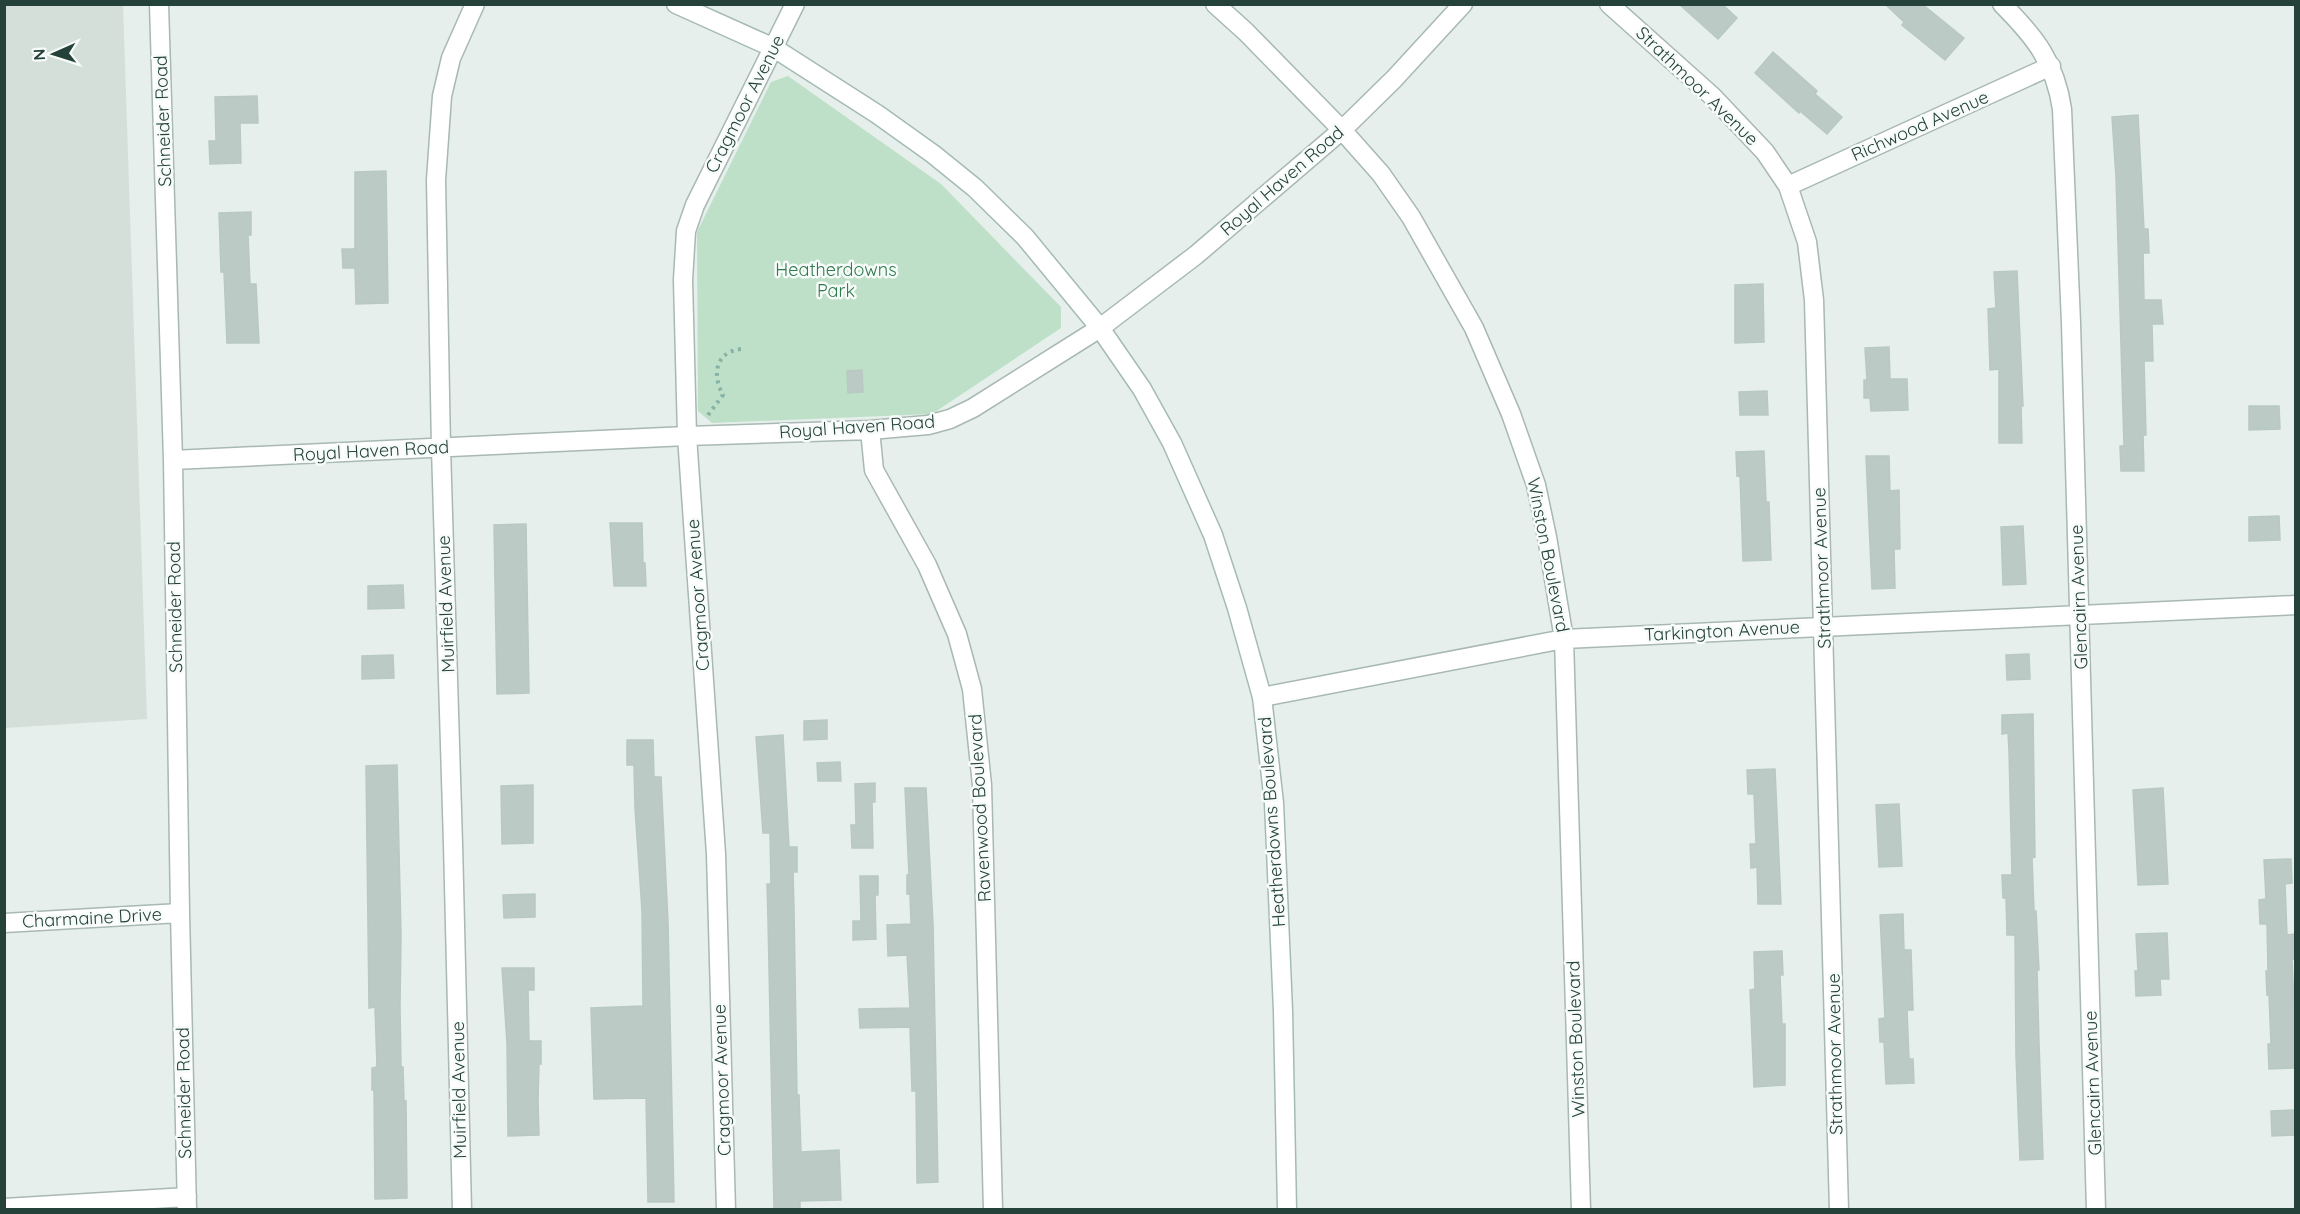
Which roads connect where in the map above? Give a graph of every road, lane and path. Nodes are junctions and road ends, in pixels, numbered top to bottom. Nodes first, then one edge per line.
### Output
1 (159, 4) edge
2 (475, 4) edge
3 (676, 4) edge
4 (795, 4) edge
5 (1215, 4) edge
6 (1463, 4) edge
7 (1609, 4) edge
8 (2002, 4) edge
9 (774, 48) junction
10 (2051, 66) junction
11 (1342, 130) junction
12 (1788, 186) junction
13 (1100, 328) junction
14 (741, 349) dead end
15 (708, 415) dead end
16 (870, 430) junction
17 (687, 436) junction
18 (441, 448) junction
19 (173, 460) junction
20 (2295, 605) edge
21 (2080, 614) junction
22 (1824, 626) junction
23 (1564, 639) junction
24 (1262, 697) junction
25 (180, 913) junction
26 (4, 923) edge
27 (187, 1203) edge
28 (4, 1208) edge
29 (462, 1209) edge
30 (726, 1209) edge
31 (993, 1209) edge
32 (1287, 1209) edge
33 (1581, 1209) edge
34 (1839, 1209) edge
35 (2096, 1209) edge

1 - 19 street, Schneider Road
2 - 18 street, Muirfield Avenue
3 - 9 street, Heatherdowns Boulevard
4 - 9 street, Cragmoor Avenue
5 - 11 street, Winston Boulevard
6 - 11 street, Royal Haven Road
7 - 12 street, Strathmoor Avenue
8 - 10 street, Glencairn Avenue
9 - 13 street, Heatherdowns Boulevard
9 - 17 street, Cragmoor Avenue
10 - 12 street, Richwood Avenue
10 - 21 street, Glencairn Avenue
11 - 13 street, Royal Haven Road
11 - 23 street, Winston Boulevard
12 - 22 street, Strathmoor Avenue
13 - 16 street, Royal Haven Road
13 - 24 street, Heatherdowns Boulevard
14 - 15 path
16 - 17 street, Royal Haven Road
16 - 31 street, Ravenwood Boulevard
17 - 18 street, Royal Haven Road
17 - 30 street, Cragmoor Avenue
18 - 19 street, Royal Haven Road
18 - 29 street, Muirfield Avenue
19 - 25 street, Schneider Road
20 - 21 street, Tarkington Avenue
21 - 22 street, Tarkington Avenue
21 - 35 street, Glencairn Avenue
22 - 23 street, Tarkington Avenue
22 - 34 street, Strathmoor Avenue
23 - 24 street, Tarkington Avenue
23 - 33 street, Winston Boulevard
24 - 32 street, Heatherdowns Boulevard
25 - 26 street, Charmaine Drive
25 - 27 street, Schneider Road
27 - 28 street

